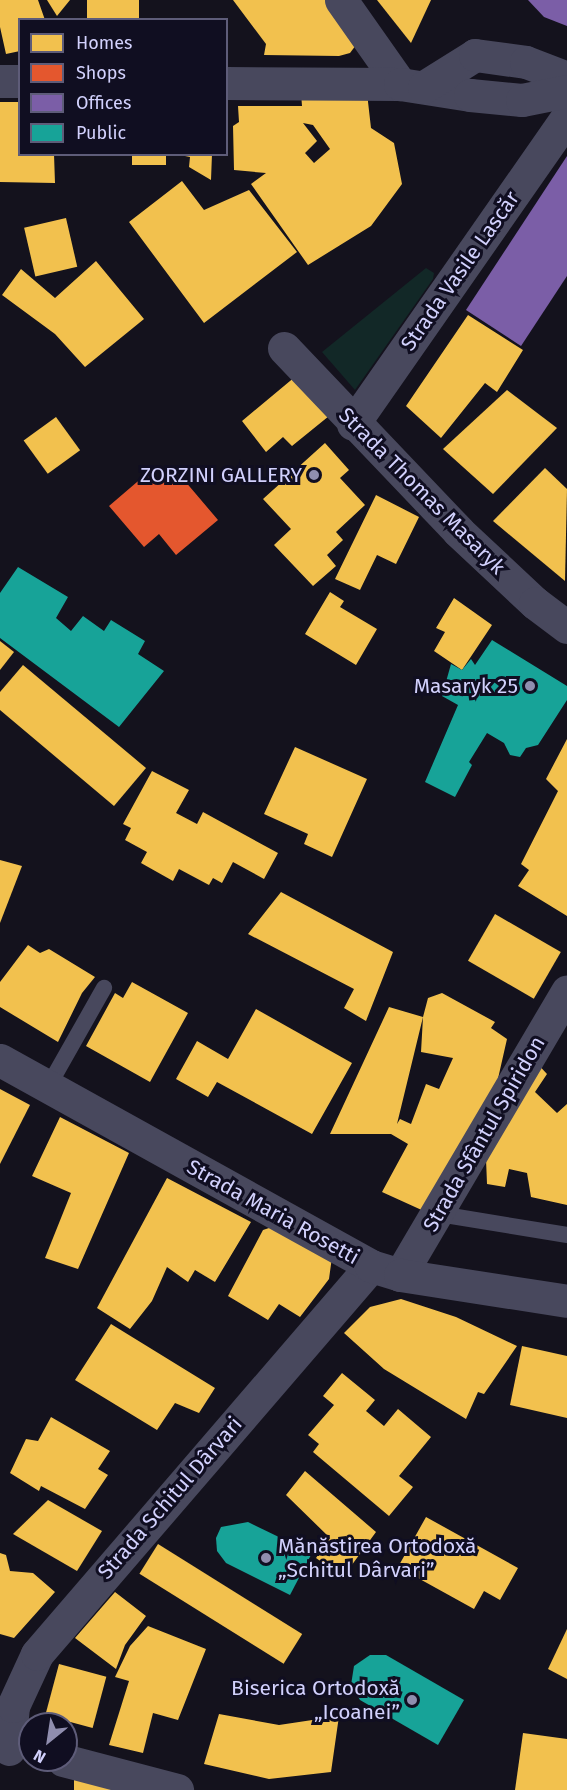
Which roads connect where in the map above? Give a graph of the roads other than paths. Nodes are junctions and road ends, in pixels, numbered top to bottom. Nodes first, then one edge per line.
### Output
1 (340, 0) edge
2 (567, 78) edge
3 (0, 81) edge
4 (18, 81) edge
5 (228, 83) edge
6 (412, 86) junction
7 (567, 91) edge
8 (567, 117) edge
9 (284, 348) dead end
10 (353, 424) junction
11 (567, 627) edge
12 (105, 988) dead end
13 (567, 992) edge
14 (0, 1060) edge
15 (48, 1087) junction
16 (439, 1214) junction
17 (567, 1235) edge
18 (386, 1271) junction
19 (567, 1301) edge
20 (13, 1750) edge
21 (78, 1764) edge
22 (177, 1790) edge

1 - 6 street
2 - 6 street
3 - 4 street
5 - 6 street
6 - 7 street
8 - 10 street, Strada Vasile Lascăr
9 - 10 street, Strada Thomas Masaryk
10 - 11 street, Strada Thomas Masaryk
12 - 15 lane
13 - 16 street, Strada Sfântul Spiridon
14 - 15 street, Strada Maria Rosetti
15 - 18 street, Strada Maria Rosetti
16 - 17 lane
16 - 18 street, Strada Sfântul Spiridon
18 - 19 street, Strada Maria Rosetti
18 - 20 street, Strada Schitul Dârvari
21 - 22 street

